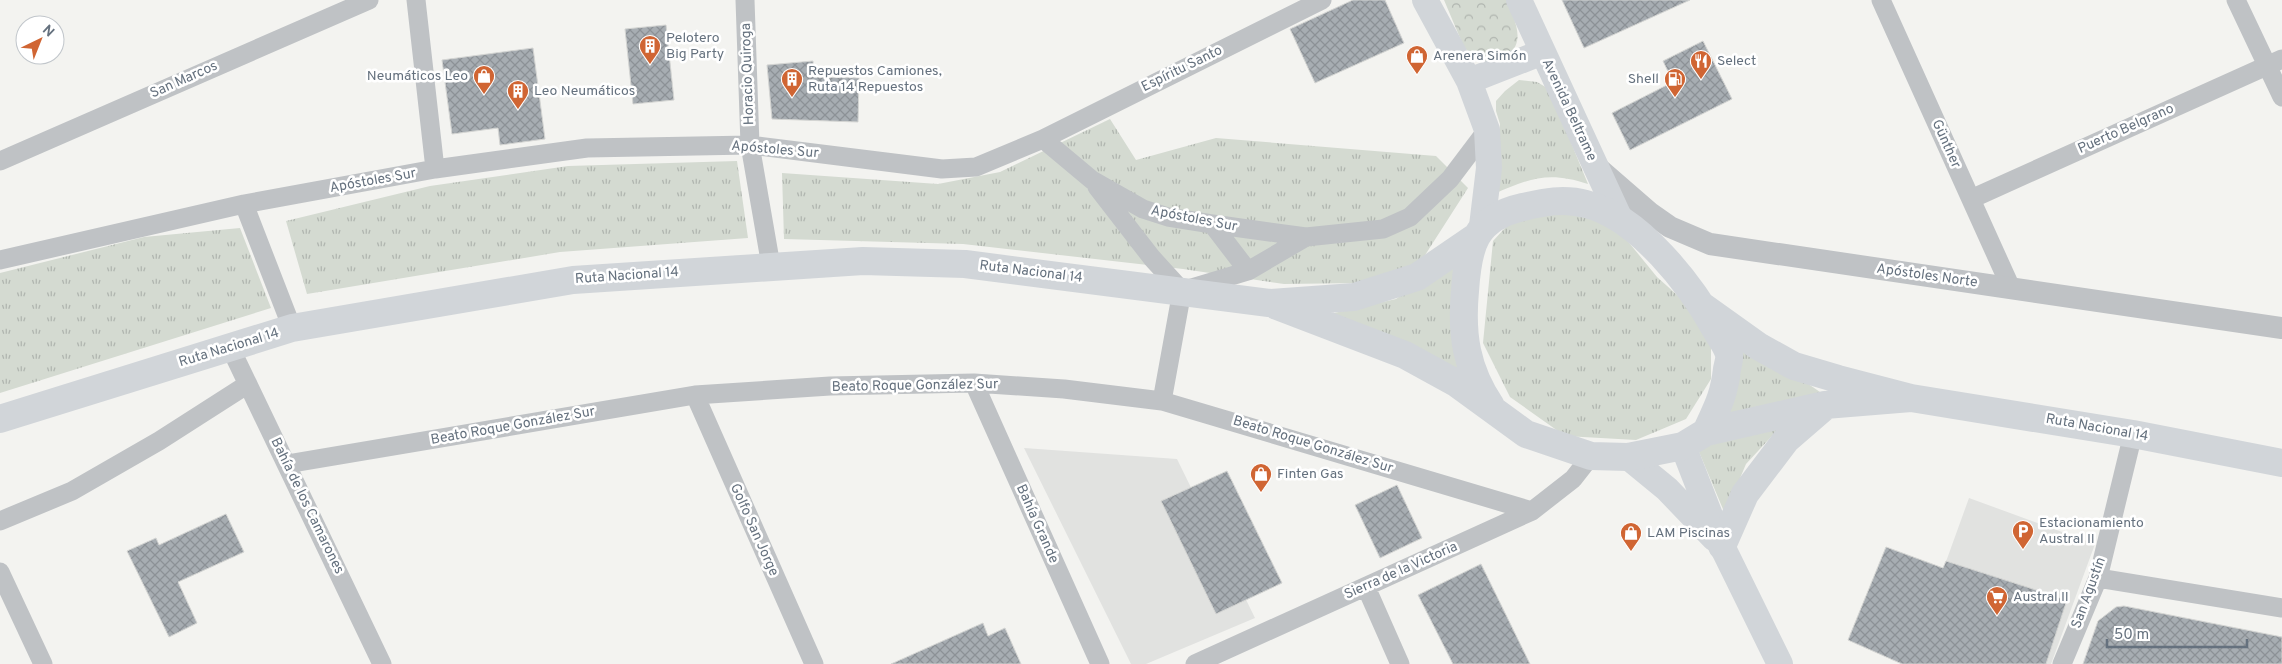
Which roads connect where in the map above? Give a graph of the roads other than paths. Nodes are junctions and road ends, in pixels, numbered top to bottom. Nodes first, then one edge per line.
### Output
1 (369, 0) edge
2 (416, 0) edge
3 (745, 0) edge
4 (1322, 0) edge
5 (1426, 0) edge
6 (1519, 0) edge
7 (1881, 0) edge
8 (2236, 0) edge
9 (1543, 52) junction
10 (2274, 62) edge
11 (1469, 81) junction
12 (2282, 97) edge
13 (1487, 130) junction
14 (1043, 139) junction
15 (750, 145) junction
16 (0, 161) edge
17 (1595, 165) junction
18 (435, 169) junction
19 (1092, 180) junction
20 (1971, 199) junction
21 (244, 204) junction
22 (1620, 219) junction
23 (1212, 224) junction
24 (1478, 232) junction
25 (1306, 236) junction
26 (0, 260) edge
27 (771, 266) junction
28 (1248, 271) junction
29 (2011, 288) junction
30 (1182, 291) junction
31 (1268, 303) junction
32 (1702, 306) junction
33 (292, 328) junction
34 (2282, 328) edge
35 (230, 348) junction
36 (974, 383) junction
37 (248, 384) junction
38 (695, 395) junction
39 (1911, 398) junction
40 (1162, 402) junction
41 (1825, 405) junction
42 (1497, 415) junction
43 (0, 419) edge
44 (1706, 432) junction
45 (2133, 434) junction
46 (1683, 446) junction
47 (1591, 456) junction
48 (1628, 457) junction
49 (2282, 463) edge
50 (287, 464) junction
51 (1532, 511) junction
52 (0, 521) edge
53 (1722, 546) junction
54 (0, 572) edge
55 (2098, 578) junction
56 (1366, 587) junction
57 (2282, 608) edge
58 (43, 664) edge
59 (382, 664) edge
60 (814, 664) edge
61 (1100, 664) edge
62 (1195, 664) edge
63 (1400, 664) edge
64 (1780, 664) edge
65 (2062, 664) edge

1 - 16 street, San Marcos
2 - 18 street
3 - 15 street, Horacio Quiroga
4 - 14 street, Espíritu Santo
5 - 11 main road
6 - 9 main road, Avenida Beltrame
7 - 20 street, Günther
8 - 10 street
9 - 11 main road
9 - 17 main road, Avenida Beltrame
10 - 12 street
10 - 20 street, Puerto Belgrano
11 - 13 main road
13 - 24 main road
13 - 25 street, Apóstoles Sur
14 - 15 street, Apóstoles Sur
14 - 19 street, Apóstoles Sur
15 - 18 street, Apóstoles Sur
15 - 27 street, Horacio Quiroga
17 - 22 main road, Avenida Beltrame
17 - 29 street, Apóstoles Norte
18 - 21 street, Apóstoles Sur
19 - 23 street, Apóstoles Sur
19 - 30 street
20 - 29 street, Günther
21 - 26 street, Apóstoles Sur
21 - 33 street
22 - 24 highway, Ruta Nacional 14
22 - 32 highway, Ruta Nacional 14
23 - 25 street, Apóstoles Sur
23 - 28 street
24 - 31 highway, Ruta Nacional 14
24 - 42 highway, Ruta Nacional 14
25 - 28 street
27 - 30 highway, Ruta Nacional 14
27 - 33 highway, Ruta Nacional 14
28 - 30 street
29 - 34 street, Apóstoles Norte
30 - 31 highway, Ruta Nacional 14
30 - 40 street
31 - 42 highway, Ruta Nacional 14
32 - 39 highway, Ruta Nacional 14
32 - 44 highway, Ruta Nacional 14
33 - 35 highway, Ruta Nacional 14
35 - 37 street, Bahía de los Camarones
35 - 43 highway, Ruta Nacional 14
36 - 38 street, Beato Roque González Sur
36 - 40 street, Beato Roque González Sur
36 - 61 street, Bahía Grande
37 - 50 street, Bahía de los Camarones
37 - 52 street
38 - 50 street, Beato Roque González Sur
38 - 60 street, Golfo San Jorge
39 - 41 highway, Ruta Nacional 14
39 - 45 highway, Ruta Nacional 14
40 - 51 street, Beato Roque González Sur
41 - 44 highway, Ruta Nacional 14
41 - 53 highway
42 - 47 highway, Ruta Nacional 14
44 - 46 highway, Ruta Nacional 14
45 - 49 highway, Ruta Nacional 14
45 - 55 street, San Agustín
46 - 48 highway, Ruta Nacional 14
46 - 53 main road
47 - 48 highway, Ruta Nacional 14
47 - 51 street, Sierra de la Victoria
48 - 53 main road
50 - 59 street, Bahía de los Camarones
51 - 56 street, Sierra de la Victoria
53 - 64 main road
54 - 58 street
55 - 57 street
55 - 65 street, San Agustín
56 - 62 street, Sierra de la Victoria
56 - 63 street

